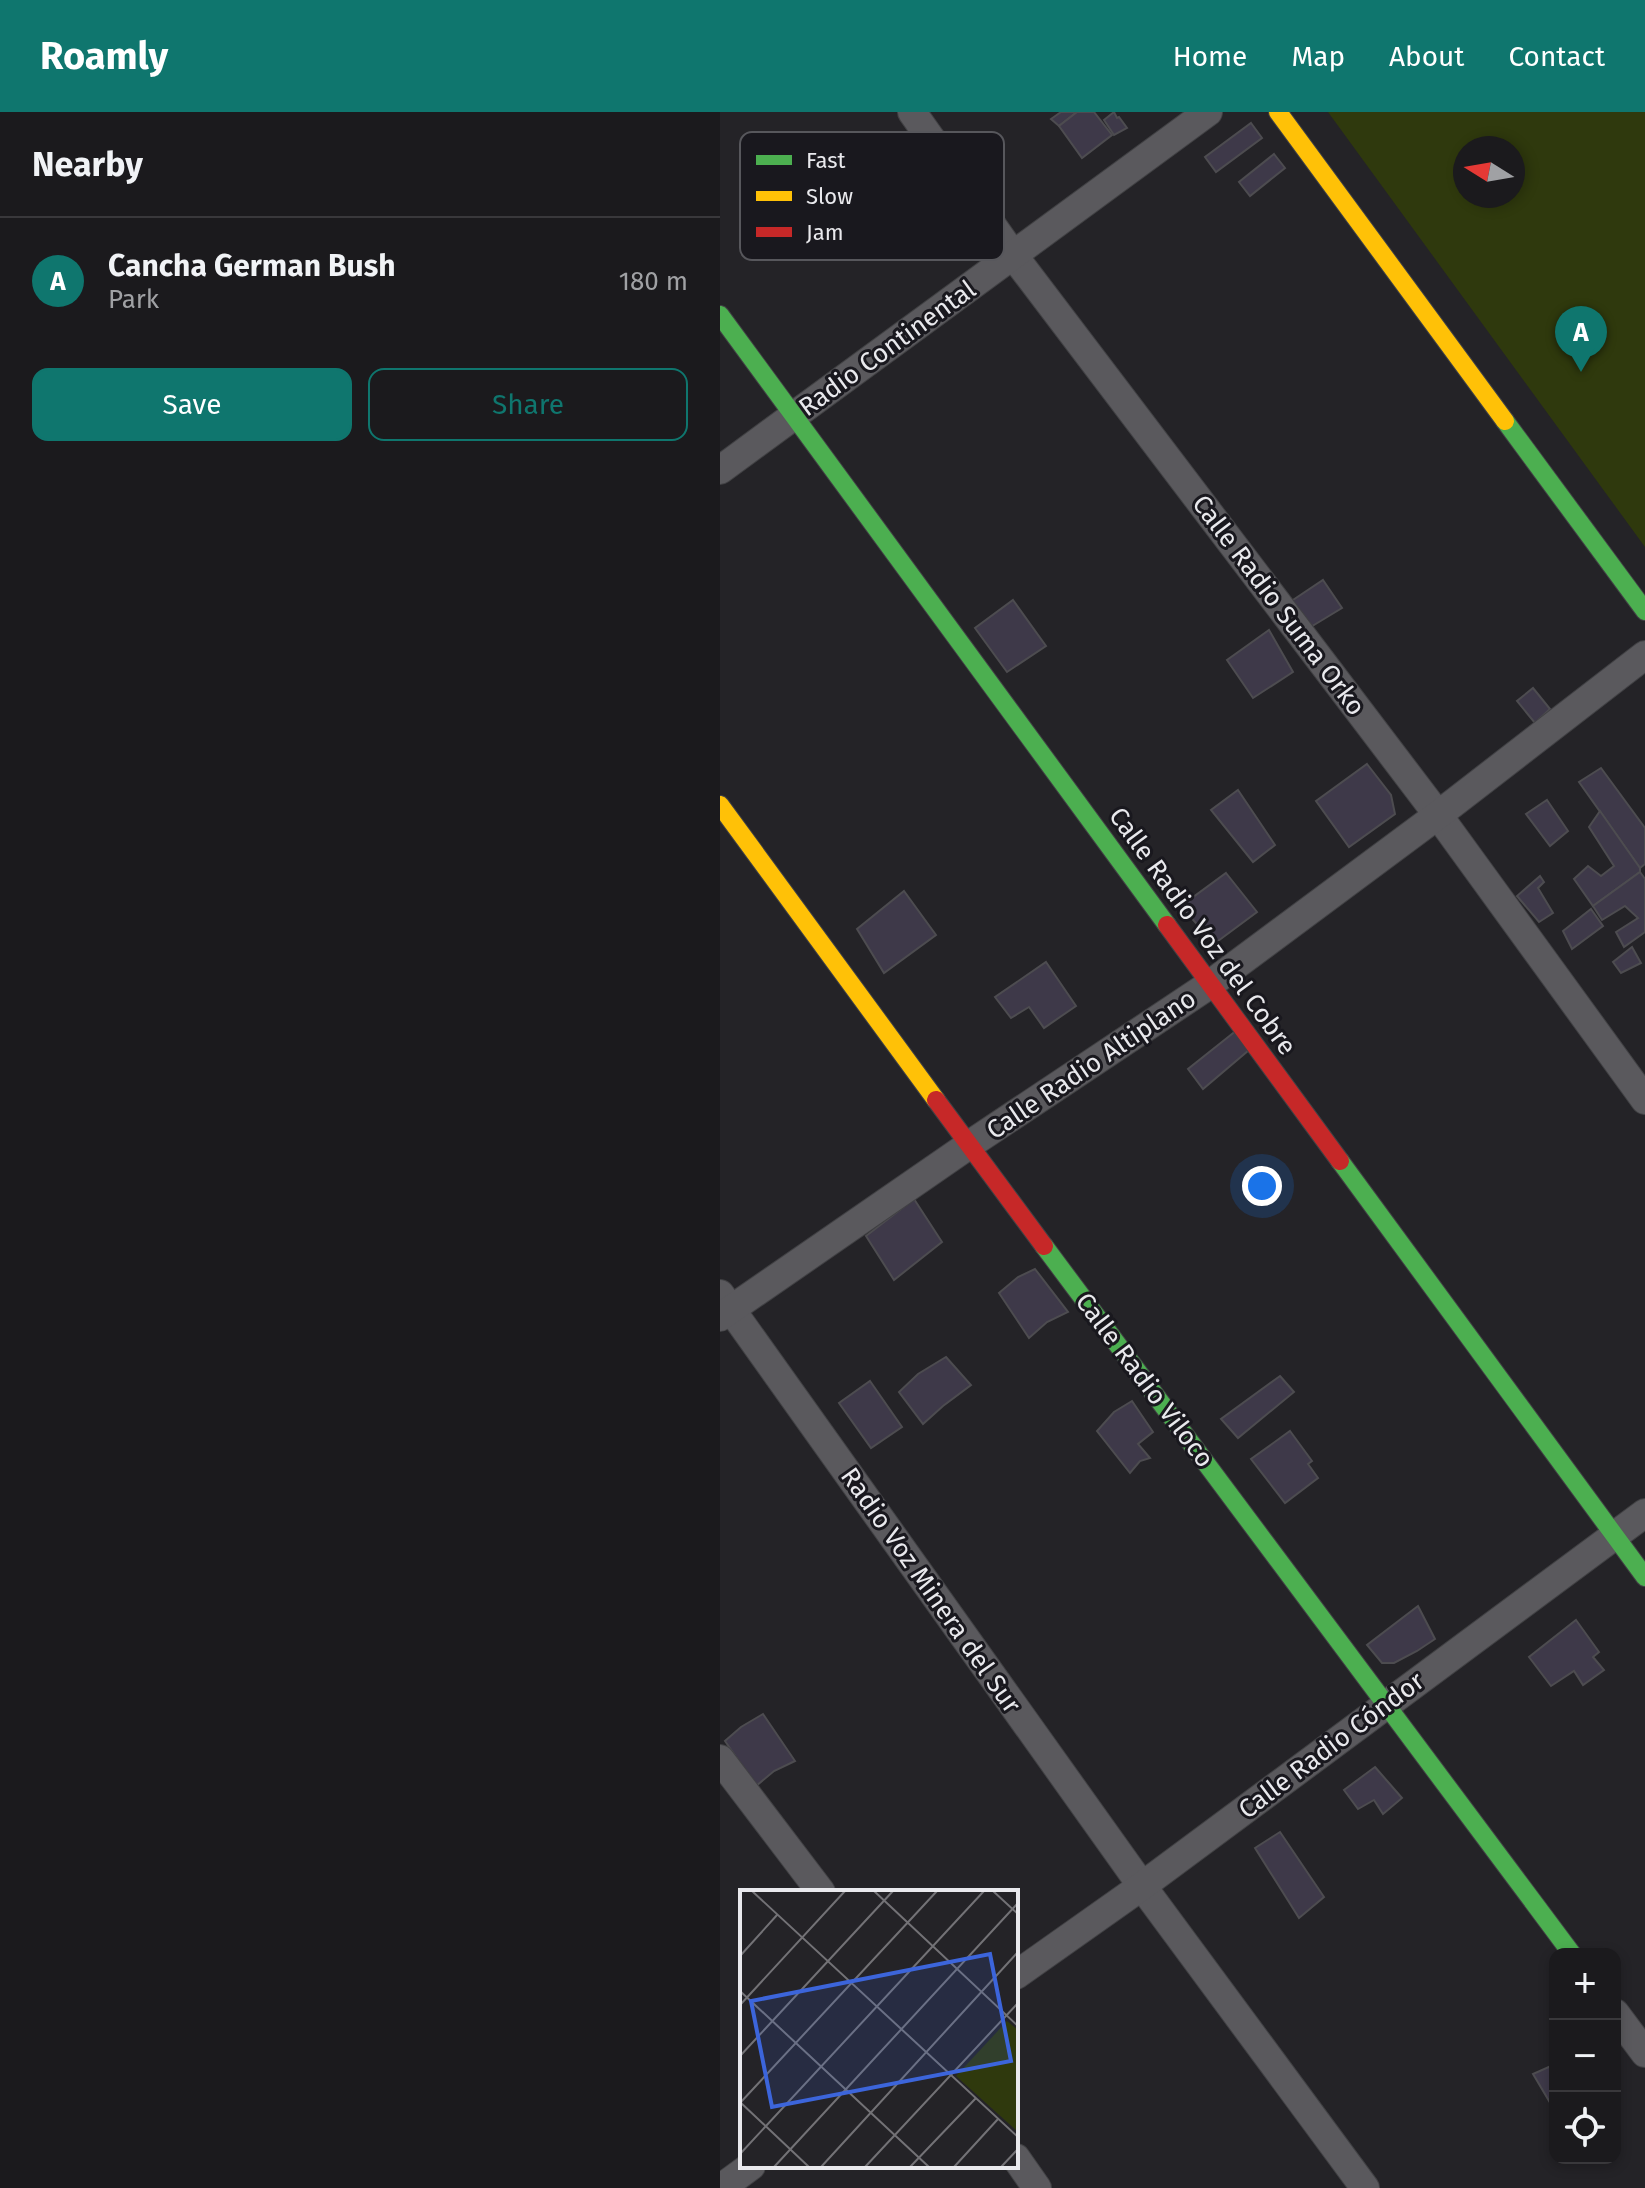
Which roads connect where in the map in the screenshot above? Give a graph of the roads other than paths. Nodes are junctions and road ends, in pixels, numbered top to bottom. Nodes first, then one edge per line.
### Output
1 (912, 112) edge
2 (1208, 112) edge
3 (1278, 112) edge
4 (926, 132) edge
5 (1004, 242) edge
6 (1013, 255) junction
7 (720, 315) edge
8 (794, 416) junction
9 (720, 470) edge
10 (1645, 611) edge
11 (1645, 655) edge
12 (720, 805) edge
13 (1438, 815) junction
14 (1209, 985) junction
15 (1645, 1100) edge
16 (969, 1145) junction
17 (724, 1307) edge
18 (1645, 1513) edge
19 (1615, 1536) junction
20 (1645, 1577) edge
21 (1387, 1704) junction
22 (720, 1759) edge
23 (1142, 1886) junction
24 (819, 1890) edge
25 (1568, 1948) edge
26 (1018, 1974) edge
27 (1620, 2020) edge
28 (1645, 2053) edge
29 (1018, 2161) edge
30 (748, 2168) edge
31 (721, 2188) edge
32 (1037, 2188) edge
33 (1365, 2188) edge

1 - 4 street, Calle Radio Suma Orko
2 - 6 street, Radio Continental
3 - 10 street
5 - 6 street, Calle Radio Suma Orko
6 - 8 street, Radio Continental
6 - 13 street, Calle Radio Suma Orko
7 - 8 street, Calle Radio Voz del Cobre
8 - 9 street, Radio Continental
8 - 14 street, Calle Radio Voz del Cobre
11 - 13 street, Calle Radio Altiplano
12 - 16 street, Calle Radio Viloco
13 - 14 street, Calle Radio Altiplano
13 - 15 street, Calle Radio Suma Orko
14 - 16 street, Calle Radio Altiplano
14 - 19 street, Calle Radio Voz del Cobre
16 - 17 street, Calle Radio Altiplano
16 - 21 street, Calle Radio Viloco
17 - 23 street, Radio Voz Minera del Sur
18 - 19 street, Calle Radio Cóndor
19 - 20 street, Calle Radio Voz del Cobre
19 - 21 street, Calle Radio Cóndor
21 - 23 street, Calle Radio Cóndor
21 - 25 street, Calle Radio Viloco
22 - 24 street
23 - 26 street, Calle Radio Cóndor
23 - 33 street, Radio Voz Minera del Sur
27 - 28 street
29 - 32 street
30 - 31 street

